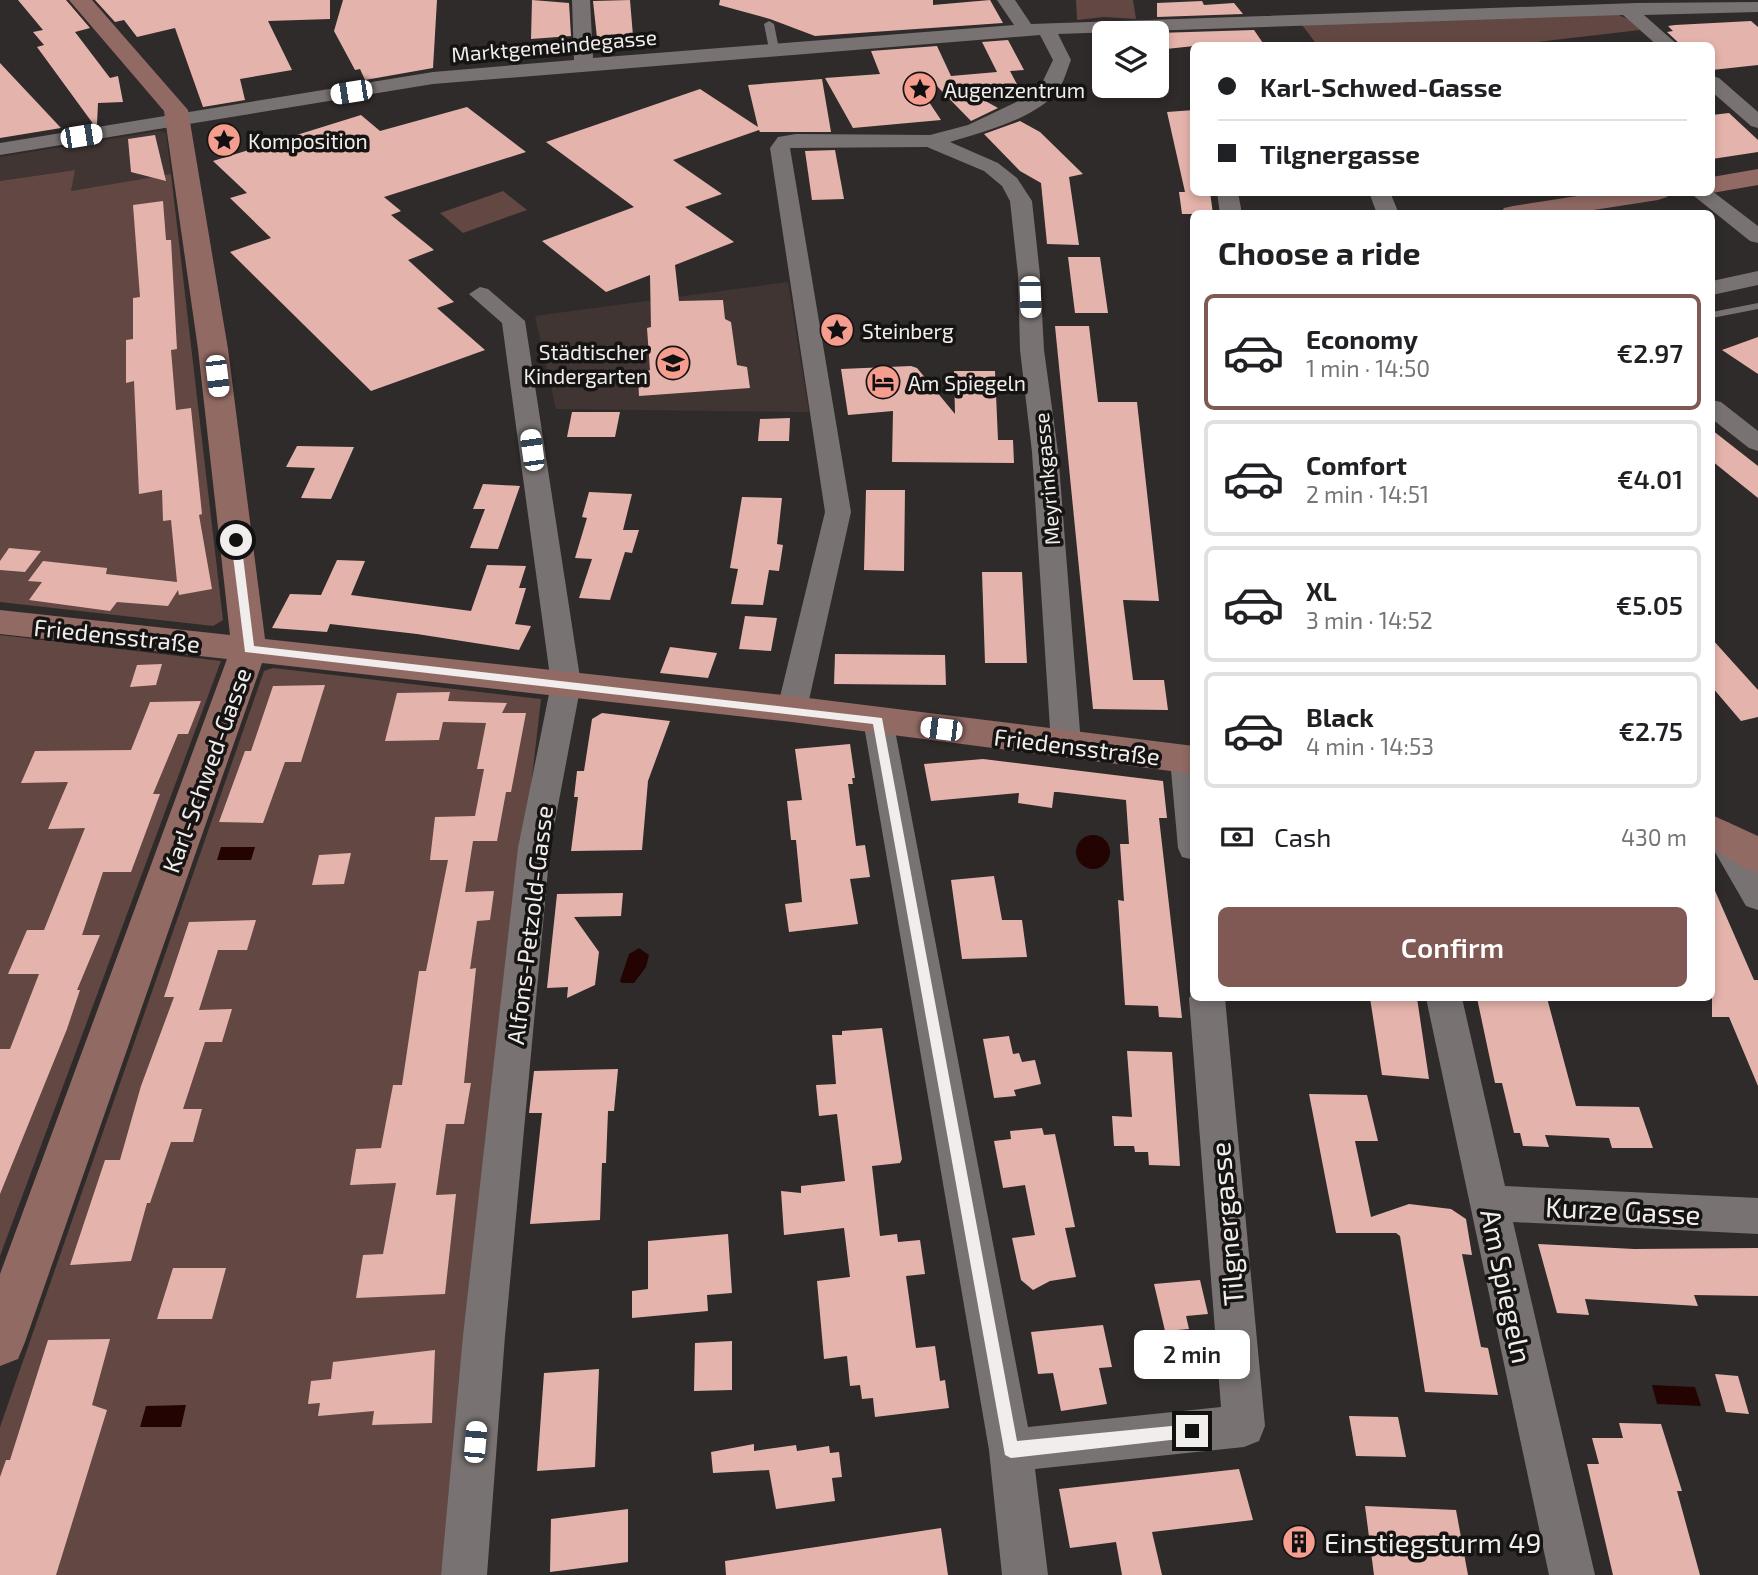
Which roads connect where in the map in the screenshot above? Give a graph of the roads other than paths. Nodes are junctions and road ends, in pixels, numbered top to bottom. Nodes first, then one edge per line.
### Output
1 (80, 0) edge
2 (581, 0) edge
3 (1006, 0) edge
4 (1270, 0) edge
5 (1662, 0) edge
6 (1563, 5) edge
7 (1758, 7) edge
8 (1629, 11) junction
9 (1287, 20) junction
10 (769, 24) dead end
11 (1026, 30) junction
12 (1047, 30) junction
13 (1300, 37) dead end
14 (1665, 42) edge
15 (774, 49) junction
16 (584, 64) junction
17 (1715, 87) edge
18 (178, 120) junction
19 (1758, 122) edge
20 (930, 141) junction
21 (0, 149) edge
22 (1758, 177) edge
23 (1715, 184) edge
24 (1637, 196) edge
25 (1704, 196) edge
26 (1562, 210) edge
27 (1758, 236) edge
28 (1758, 278) edge
29 (1715, 287) edge
30 (480, 294) dead end
31 (1758, 306) edge
32 (1715, 314) edge
33 (1715, 409) edge
34 (1758, 443) edge
35 (0, 622) edge
36 (249, 649) junction
37 (566, 684) junction
38 (792, 709) junction
39 (878, 720) junction
40 (1066, 744) junction
41 (1190, 760) edge
42 (1715, 827) edge
43 (1715, 828) edge
44 (1758, 857) edge
45 (1758, 897) edge
46 (1206, 1001) edge
47 (1445, 1001) edge
48 (1489, 1203) junction
49 (1758, 1216) edge
50 (0, 1342) edge
51 (1011, 1450) junction
52 (464, 1575) edge
53 (1025, 1575) edge
54 (1572, 1575) edge

1 - 18 street, Karl-Schwed-Gasse
2 - 16 street
3 - 11 street
4 - 9 street
5 - 8 street
6 - 8 street, Marktgemeindegasse
6 - 9 street, Marktgemeindegasse
7 - 8 street, Marktgemeindegasse
8 - 14 street
9 - 12 street, Marktgemeindegasse
9 - 13 street
10 - 15 lane
11 - 12 street, Marktgemeindegasse
11 - 15 street, Marktgemeindegasse
12 - 20 street
15 - 16 street, Marktgemeindegasse
16 - 18 street, Marktgemeindegasse
17 - 19 street
18 - 21 street, Marktgemeindegasse
18 - 36 street, Karl-Schwed-Gasse
20 - 38 street
20 - 40 street, Meyrinkgasse
22 - 23 street
24 - 26 street
25 - 27 street
28 - 29 street
30 - 37 street, Alfons-Petzold-Gasse
31 - 32 lane
33 - 34 street
35 - 36 street, Friedensstraße
36 - 37 street, Friedensstraße
36 - 50 street, Karl-Schwed-Gasse
37 - 38 street, Friedensstraße
37 - 52 street, Alfons-Petzold-Gasse
38 - 39 street, Friedensstraße
39 - 40 street, Friedensstraße
39 - 51 street
40 - 41 street, Friedensstraße
42 - 44 street
43 - 45 street
46 - 51 street, Tilgnergasse
47 - 48 street, Am Spiegeln
48 - 49 street, Kurze Gasse
48 - 54 street, Am Spiegeln
51 - 53 street

